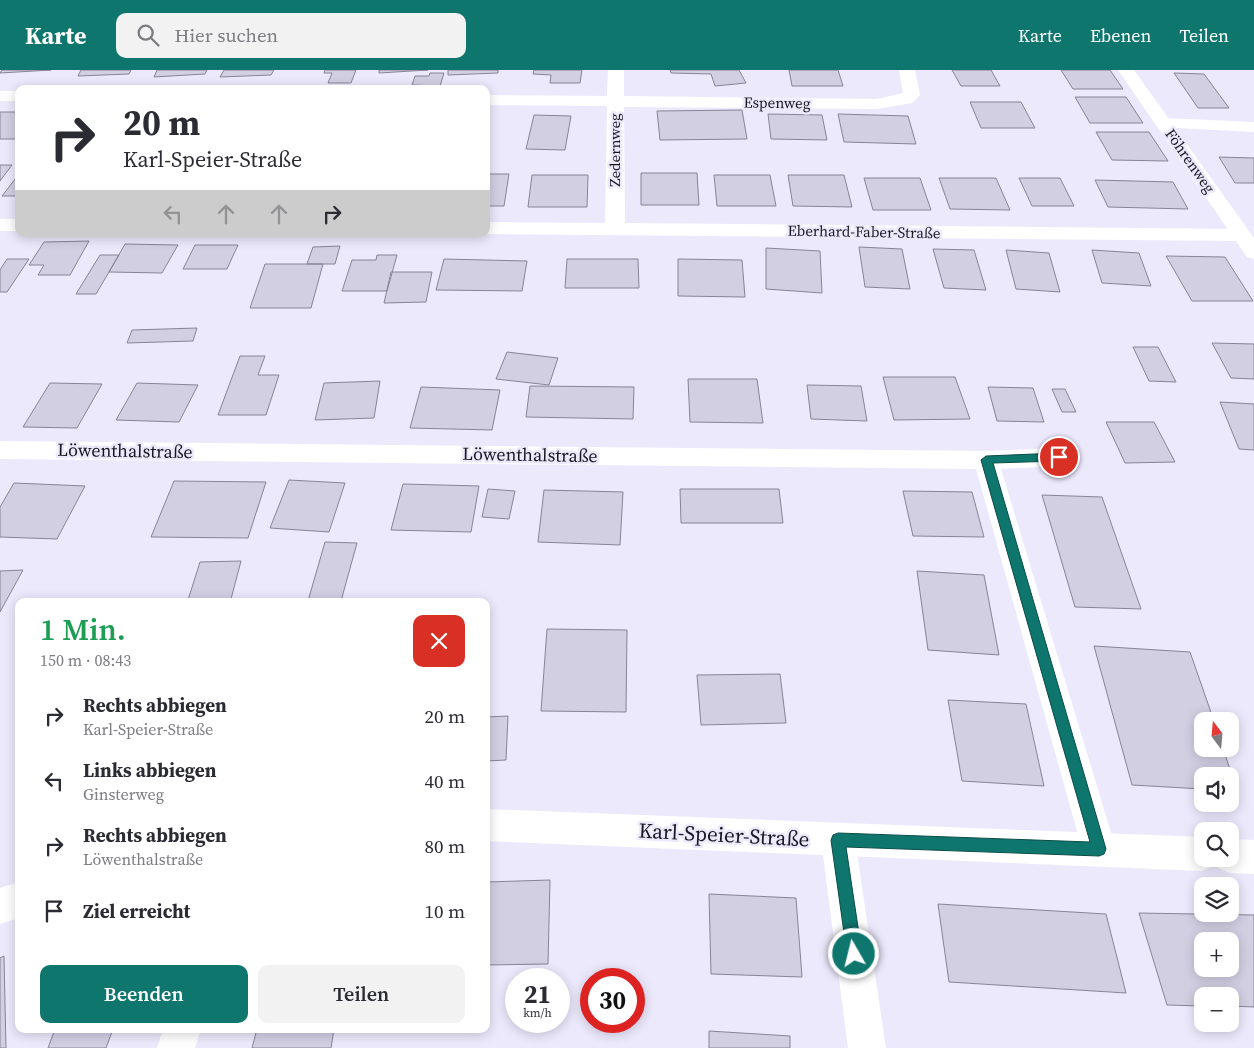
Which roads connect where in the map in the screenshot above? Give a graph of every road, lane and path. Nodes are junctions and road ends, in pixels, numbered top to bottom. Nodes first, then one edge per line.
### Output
1 (616, 70) edge
2 (907, 70) edge
3 (1126, 70) edge
4 (0, 96) edge
5 (15, 96) edge
6 (490, 100) edge
7 (615, 101) junction
8 (1164, 123) junction
9 (1254, 127) edge
10 (0, 224) edge
11 (15, 225) edge
12 (490, 228) edge
13 (615, 230) junction
14 (1242, 235) junction
15 (1254, 253) edge
16 (0, 450) edge
17 (1059, 457) dead end
18 (986, 460) junction
19 (490, 825) edge
20 (838, 840) junction
21 (1099, 849) junction
22 (1194, 854) edge
23 (1239, 856) edge
24 (1254, 857) edge
25 (15, 901) edge
26 (0, 906) edge
27 (181, 1033) edge
28 (176, 1048) edge
29 (867, 1048) edge

1 - 7 street, Zedernweg
2 - 7 street, Espenweg
3 - 8 street, Föhrenweg
4 - 5 street
6 - 7 street
7 - 13 street, Zedernweg
8 - 9 street
8 - 14 street, Föhrenweg
10 - 11 street
12 - 13 street, Eberhard-Faber-Straße
13 - 14 street, Eberhard-Faber-Straße
14 - 15 street, Föhrenweg
16 - 18 street, Löwenthalstraße
17 - 18 street, Löwenthalstraße
18 - 21 street
19 - 20 street, Karl-Speier-Straße
20 - 21 street, Karl-Speier-Straße
20 - 29 street
21 - 22 street, Karl-Speier-Straße
23 - 24 street
25 - 26 street
27 - 28 street

